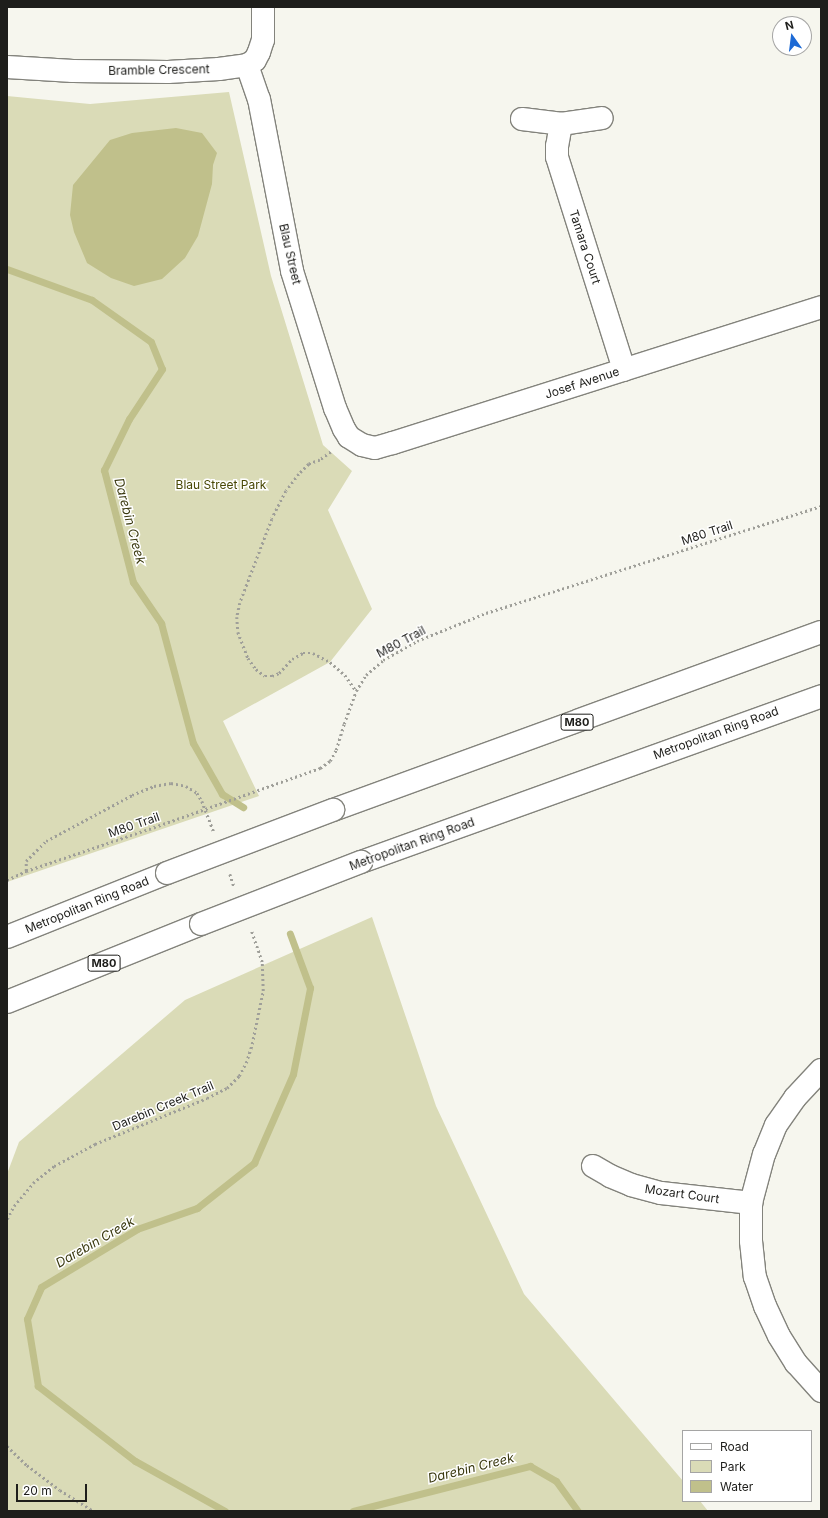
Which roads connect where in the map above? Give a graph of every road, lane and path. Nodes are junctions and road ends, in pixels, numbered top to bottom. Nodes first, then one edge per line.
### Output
1 (263, 7) edge
2 (247, 65) junction
3 (7, 67) edge
4 (602, 118) dead end
5 (522, 119) dead end
6 (560, 124) junction
7 (819, 308) edge
8 (624, 370) junction
9 (349, 438) junction
10 (821, 506) edge
11 (821, 632) edge
12 (356, 691) junction
13 (821, 696) edge
14 (202, 801) dead end
15 (26, 871) junction
16 (7, 880) edge
17 (7, 937) edge
18 (256, 944) dead end
19 (7, 1002) edge
20 (821, 1070) edge
21 (593, 1166) dead end
22 (751, 1203) junction
23 (7, 1219) edge
24 (821, 1391) edge
25 (7, 1446) edge
26 (94, 1511) edge

1 - 2 main road
2 - 3 main road, Bramble Crescent
2 - 9 main road, Blau Street
4 - 6 main road
5 - 6 main road
6 - 8 main road, Tamara Court
7 - 8 main road, Josef Avenue
8 - 9 main road, Josef Avenue
9 - 12 path
10 - 12 path, M80 Trail
11 - 17 main road, Metropolitan Ring Road / M80, bridge
12 - 15 path, M80 Trail, bridge
13 - 19 main road, Metropolitan Ring Road / M80, bridge
14 - 15 path
15 - 16 path, M80 Trail
18 - 23 path, Darebin Creek Trail
20 - 22 main road
21 - 22 main road, Mozart Court
22 - 24 main road
25 - 26 path

